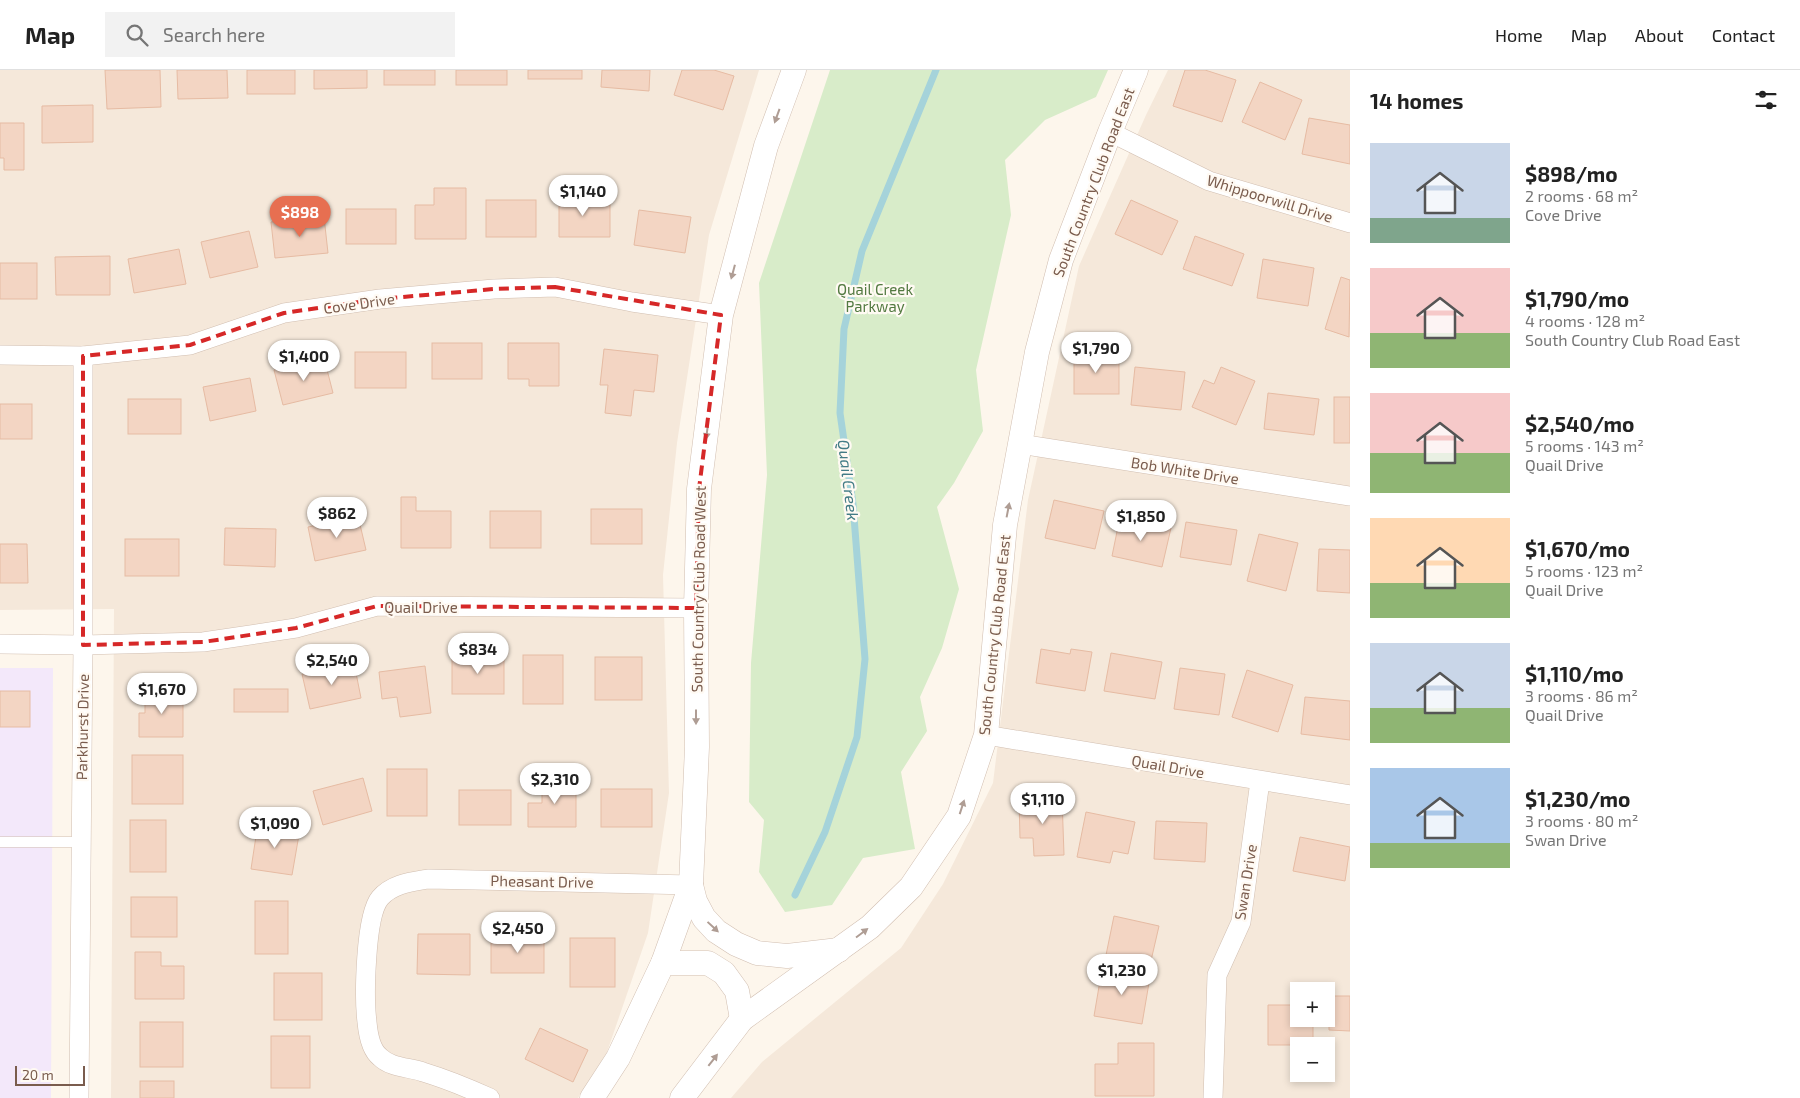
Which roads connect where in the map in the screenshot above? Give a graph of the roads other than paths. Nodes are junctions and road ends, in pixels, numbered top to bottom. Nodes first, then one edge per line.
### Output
1 (794, 70) edge
2 (1136, 70) edge
3 (1110, 132) junction
4 (1350, 223) edge
5 (721, 315) junction
6 (0, 355) edge
7 (83, 356) junction
8 (1020, 444) junction
9 (1350, 496) edge
10 (696, 608) junction
11 (0, 644) edge
12 (83, 645) junction
13 (986, 735) junction
14 (1260, 782) junction
15 (1350, 795) edge
16 (0, 842) edge
17 (81, 842) junction
18 (691, 885) junction
19 (840, 949) junction
20 (663, 963) junction
21 (742, 1019) junction
22 (79, 1098) edge
23 (490, 1098) edge
24 (592, 1098) edge
25 (682, 1098) edge
26 (1213, 1098) edge

1 -> 5 street, South Country Club Road West
2 - 3 street, South Country Club Road East
3 - 4 street, Whippoorwill Drive
3 - 8 street, South Country Club Road East
5 - 7 street, Cove Drive
5 -> 10 street, South Country Club Road West
6 - 7 street, Cove Drive
7 - 12 street, Parkhurst Drive
8 - 9 street, Bob White Drive
13 -> 8 street, South Country Club Road East
10 - 12 street, Quail Drive
10 -> 18 street, South Country Club Road West
11 - 12 street, Quail Drive
12 - 17 street, Parkhurst Drive
13 - 14 street, Quail Drive
19 -> 13 street, South Country Club Road East
14 - 15 street, Quail Drive
14 - 26 street, Swan Drive
16 - 17 lane
17 - 22 street, Parkhurst Drive
18 -> 19 street
18 - 20 street, South Country Club Road West
18 - 23 street, Pheasant Drive
19 - 21 street, South Country Club Road East
20 - 21 street
20 - 24 street, South Country Club Road West
25 -> 21 street, South Country Club Road East

